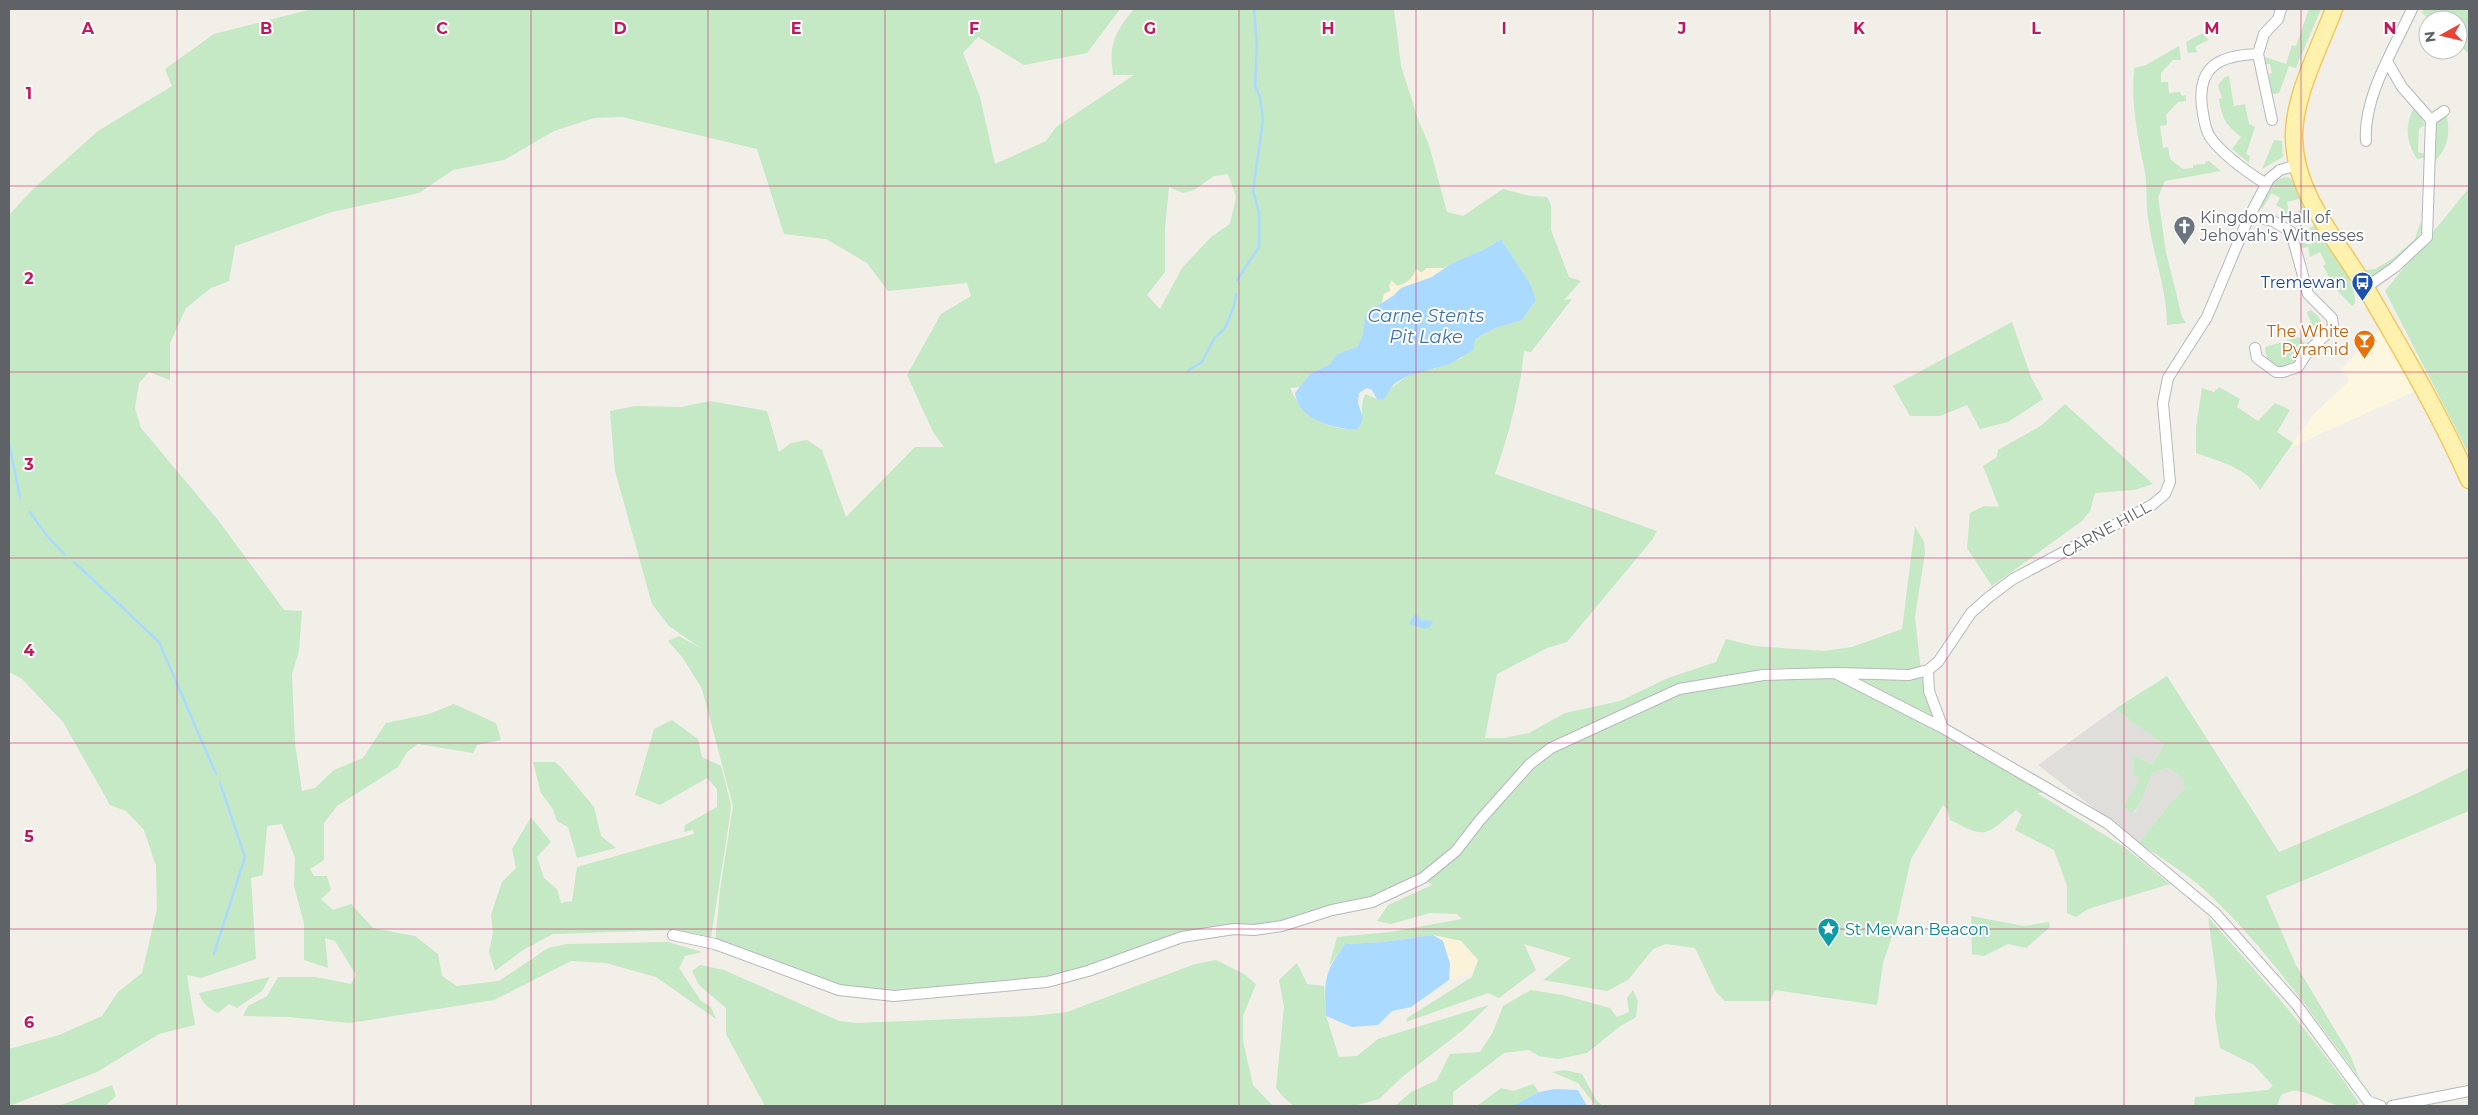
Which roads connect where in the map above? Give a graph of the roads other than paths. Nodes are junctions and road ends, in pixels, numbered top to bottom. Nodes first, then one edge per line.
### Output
1 (2281, 9) edge
2 (2334, 9) edge
3 (2411, 10) edge
4 (2258, 54) junction
5 (2388, 63) junction
6 (2444, 111) dead end
7 (2272, 120) dead end
8 (2432, 120) junction
9 (2366, 142) dead end
10 (2297, 165) junction
11 (2266, 184) junction
12 (2250, 216) junction
13 (2365, 288) junction
14 (2256, 348) dead end
15 (2469, 480) edge
16 (1928, 670) junction
17 (1835, 673) junction
18 (1943, 728) junction
19 (673, 935) dead end
20 (2469, 1091) edge
21 (2381, 1106) edge
22 (2392, 1106) edge

1 - 4 street
2 - 10 main road
3 - 5 street
4 - 7 street
4 - 11 street
5 - 8 street
5 - 9 street
6 - 8 street
8 - 13 street
10 - 11 street, CARNE HILL
10 - 13 main road
11 - 12 street, CARNE HILL
12 - 14 street
12 - 16 street, CARNE HILL
13 - 15 main road
16 - 17 street
16 - 18 street
17 - 18 street
17 - 19 street
18 - 21 street
20 - 22 street

